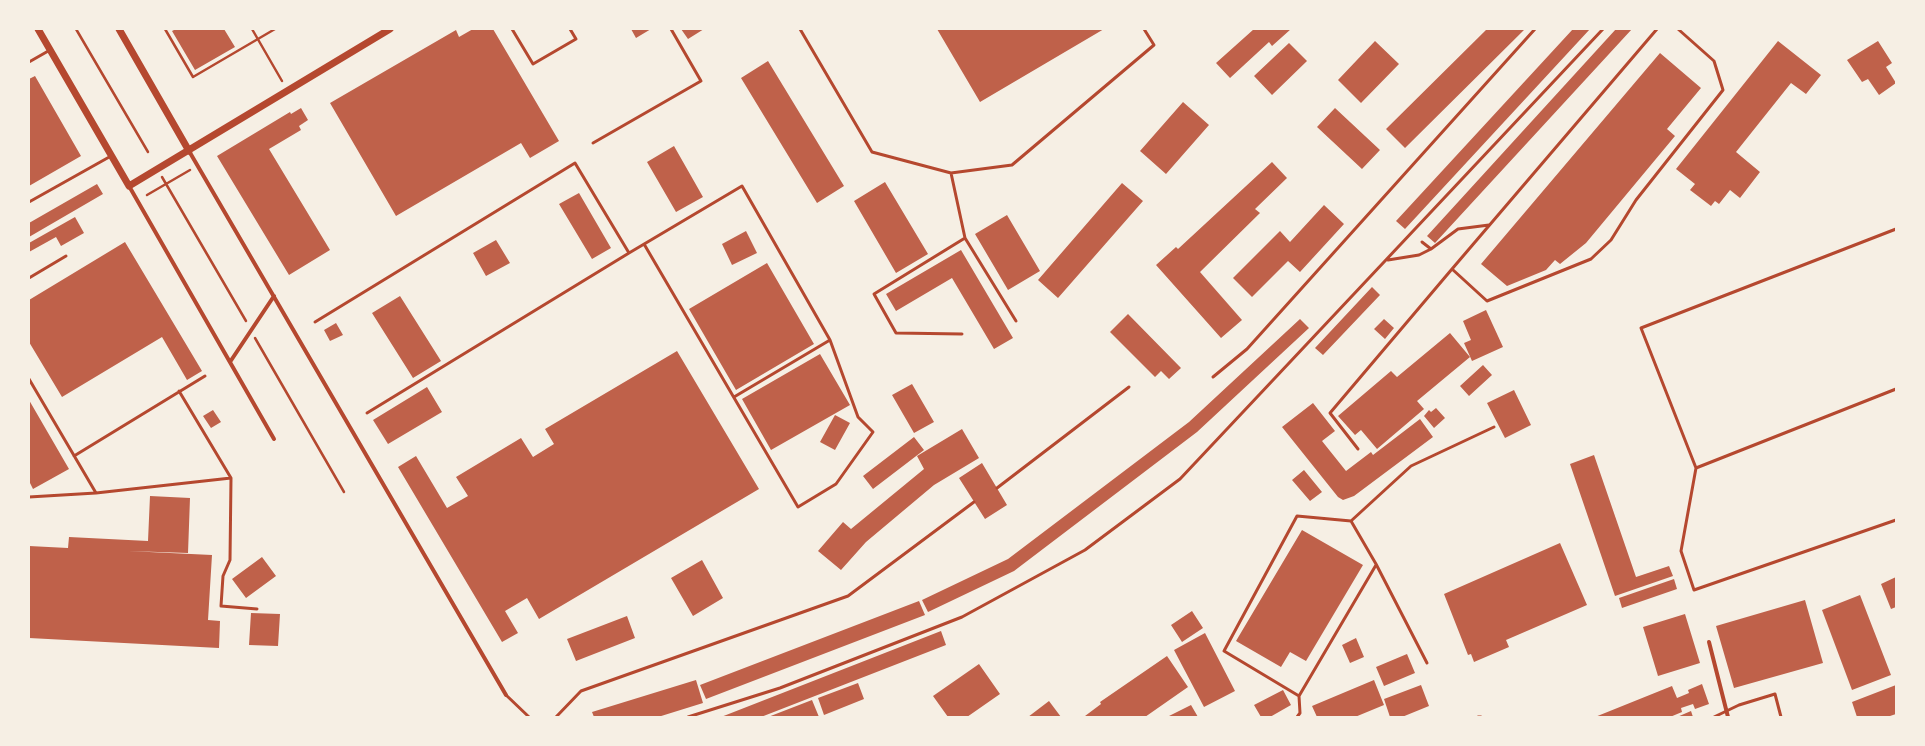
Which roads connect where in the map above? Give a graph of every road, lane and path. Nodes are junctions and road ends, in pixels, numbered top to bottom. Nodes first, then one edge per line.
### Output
1 (38, 29) edge
2 (76, 29) edge
3 (119, 29) edge
4 (165, 29) edge
5 (252, 29) edge
6 (275, 29) edge
7 (390, 29) edge
8 (512, 29) edge
9 (570, 29) edge
10 (671, 29) edge
11 (800, 29) edge
12 (1144, 29) edge
13 (1535, 29) edge
14 (1603, 29) edge
15 (1657, 29) edge
16 (1678, 29) edge
17 (258, 39) junction
18 (50, 50) junction
19 (29, 62) edge
20 (282, 82) dead end
21 (593, 143) dead end
22 (190, 151) junction
23 (148, 152) dead end
24 (111, 156) junction
25 (190, 170) dead end
26 (160, 173) dead end
27 (951, 173) junction
28 (166, 184) junction
29 (129, 186) junction
30 (146, 195) dead end
31 (29, 202) edge
32 (1489, 225) junction
33 (1896, 229) edge
34 (964, 238) junction
35 (1422, 242) dead end
36 (644, 244) junction
37 (1431, 250) junction
38 (629, 253) junction
39 (66, 256) dead end
40 (1388, 260) junction
41 (1452, 270) junction
42 (29, 278) edge
43 (274, 296) junction
44 (246, 321) dead end
45 (1016, 321) dead end
46 (315, 322) dead end
47 (962, 334) dead end
48 (255, 338) dead end
49 (830, 340) junction
50 (230, 362) junction
51 (205, 376) dead end
52 (1213, 377) dead end
53 (29, 379) edge
54 (1129, 387) dead end
55 (1896, 389) edge
56 (179, 391) junction
57 (734, 397) junction
58 (367, 413) dead end
59 (1494, 427) dead end
60 (274, 439) dead end
61 (1358, 449) dead end
62 (74, 456) junction
63 (1696, 468) junction
64 (231, 478) junction
65 (997, 488) dead end
66 (344, 492) dead end
67 (96, 493) junction
68 (29, 497) edge
69 (974, 502) dead end
70 (1896, 520) edge
71 (1351, 522) junction
72 (1376, 564) junction
73 (258, 609) dead end
74 (1709, 642) dead end
75 (1427, 663) dead end
76 (506, 695) joint
77 (1299, 696) junction
78 (1727, 710) junction
79 (529, 717) edge
80 (556, 717) edge
81 (688, 717) edge
82 (1297, 717) edge
83 (1478, 717) edge
84 (1481, 717) edge
85 (1714, 717) edge
86 (1728, 717) edge
87 (1782, 717) edge

1 - 18 street
2 - 23 path
3 - 22 street
4 - 17 path
5 - 17 path
6 - 17 path
7 - 22 street
8 - 9 lane
10 - 21 lane
11 - 27 lane
12 - 27 lane
13 - 52 lane
14 - 40 lane
15 - 32 lane
16 - 41 lane
17 - 20 path
18 - 19 lane
18 - 24 street
22 - 29 street
22 - 43 street
24 - 29 street
24 - 31 lane
25 - 28 path
26 - 28 path
27 - 34 lane
28 - 30 path
28 - 44 path
29 - 50 street
32 - 37 lane
32 - 41 lane
33 - 63 lane
34 - 45 lane
34 - 47 lane
35 - 37 lane
36 - 38 lane
36 - 49 lane
36 - 57 lane
37 - 40 lane
38 - 46 lane
38 - 58 lane
39 - 42 lane
40 - 81 lane
41 - 61 lane
43 - 50 street
43 - 76 street
48 - 66 path
49 - 57 lane
49 - 57 lane
50 - 60 street
51 - 56 lane
53 - 62 lane
54 - 65 lane
55 - 63 lane
56 - 62 lane
56 - 64 lane
59 - 71 lane
62 - 67 lane
63 - 70 lane
64 - 67 lane
64 - 73 lane
67 - 68 lane
69 - 80 lane
71 - 72 lane
71 - 77 lane
72 - 75 lane
72 - 77 lane
74 - 78 street
76 - 79 lane
77 - 82 lane
78 - 85 lane
78 - 86 street
78 - 87 lane
83 - 84 lane

